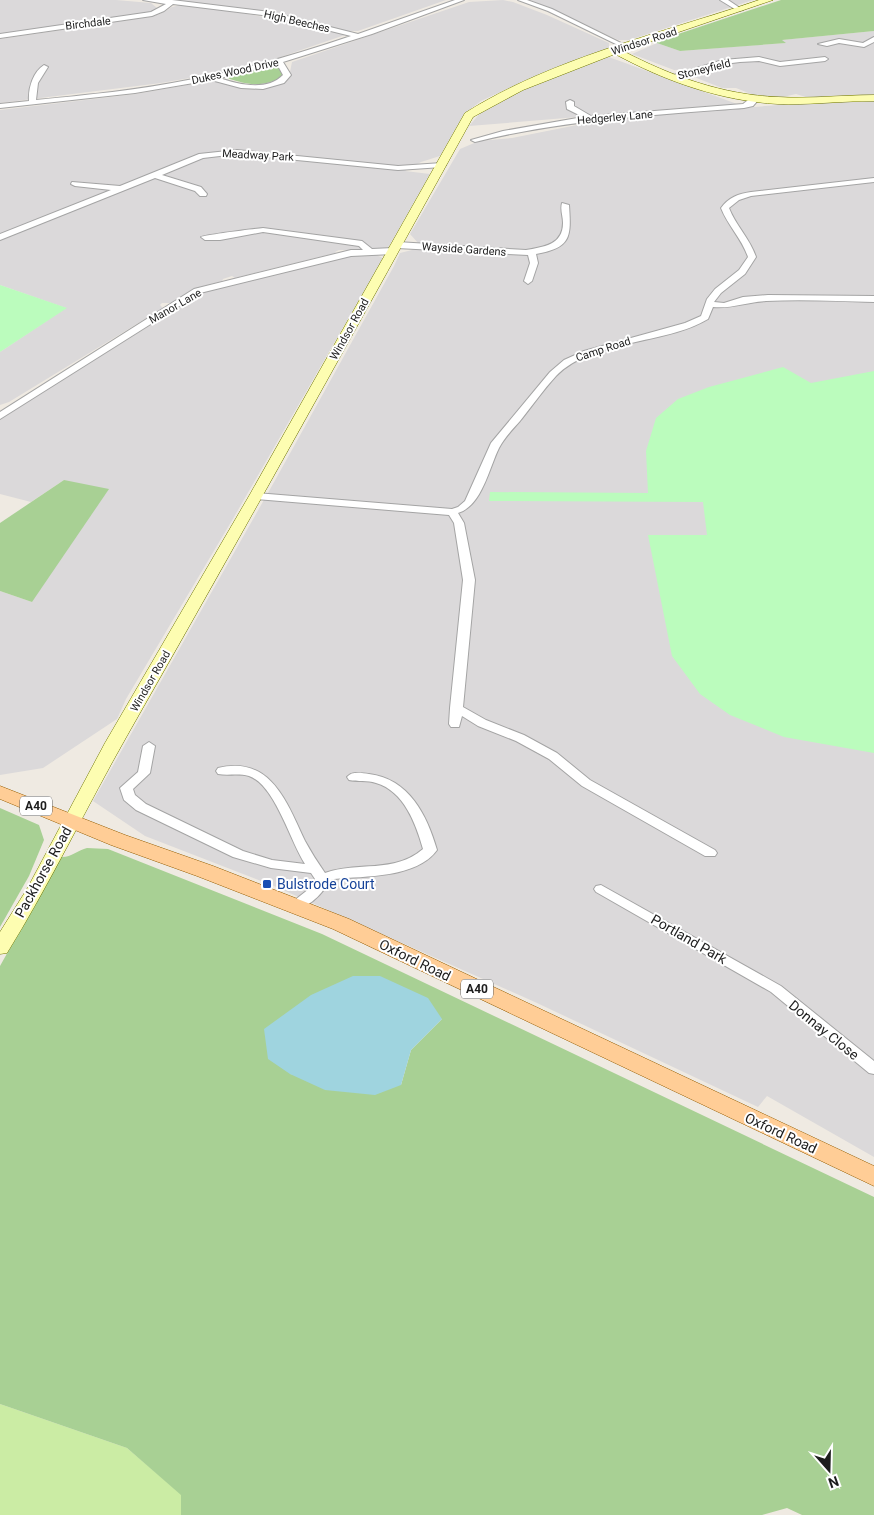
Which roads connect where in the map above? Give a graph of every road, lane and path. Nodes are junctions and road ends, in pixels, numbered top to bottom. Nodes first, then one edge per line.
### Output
1 (146, 0) edge
2 (461, 0) edge
3 (521, 0) edge
4 (723, 0) edge
5 (768, 0) edge
6 (172, 2) junction
7 (740, 10) junction
8 (0, 36) edge
9 (358, 36) junction
10 (874, 39) edge
11 (821, 44) dead end
12 (619, 48) junction
13 (825, 59) dead end
14 (280, 62) junction
15 (44, 67) dead end
16 (671, 77) junction
17 (213, 78) junction
18 (874, 98) edge
19 (755, 99) junction
20 (34, 102) junction
21 (570, 102) dead end
22 (0, 106) edge
23 (590, 118) junction
24 (474, 140) dead end
25 (442, 165) junction
26 (154, 175) junction
27 (874, 180) edge
28 (75, 184) dead end
29 (120, 189) junction
30 (203, 194) dead end
31 (565, 205) dead end
32 (205, 237) dead end
33 (0, 238) edge
34 (395, 248) junction
35 (370, 252) junction
36 (531, 252) junction
37 (528, 280) dead end
38 (874, 299) edge
39 (709, 304) junction
40 (2, 412) edge
41 (256, 496) junction
42 (452, 512) junction
43 (456, 708) junction
44 (455, 724) dead end
45 (149, 746) dead end
46 (222, 771) dead end
47 (352, 777) dead end
48 (0, 792) edge
49 (71, 821) junction
50 (710, 853) dead end
51 (319, 874) junction
52 (601, 889) dead end
53 (296, 906) junction
54 (0, 948) edge
55 (776, 989) joint
56 (874, 1069) edge
57 (874, 1177) edge

1 - 6 street, High Beeches
2 - 9 street, Dukes Wood Drive
3 - 12 street
4 - 7 street
5 - 7 main road, Windsor Road
6 - 8 street, Birchdale
6 - 9 street, High Beeches
7 - 12 main road, Windsor Road
9 - 14 street, Dukes Wood Drive
10 - 11 street
12 - 16 main road, Hedgerley Lane
12 - 25 main road, Windsor Road
13 - 16 street, Stoneyfield
14 - 17 street, Dukes Wood Drive
14 - 17 street
15 - 20 street
16 - 19 main road, Hedgerley Lane
17 - 20 street, Dukes Wood Drive
18 - 19 main road, Hedgerley Lane
19 - 23 street, Hedgerley Lane
20 - 22 street, Dukes Wood Drive
21 - 23 street
23 - 24 street, Hedgerley Lane
25 - 26 street, Meadway Park
25 - 34 main road, Windsor Road
26 - 29 street, Meadway Park
26 - 30 street
27 - 39 street, Camp Road
28 - 29 street
29 - 33 street, Meadway Park
31 - 36 street, Wayside Gardens
32 - 35 street
34 - 35 street, Manor Lane
34 - 36 street, Wayside Gardens
34 - 41 main road, Windsor Road
35 - 40 street, Manor Lane
36 - 37 street
38 - 39 street
39 - 42 street, Camp Road
41 - 42 street
41 - 49 main road, Windsor Road
42 - 43 street
43 - 44 street
43 - 50 street
45 - 51 street
46 - 51 street
47 - 51 street
48 - 49 main road, Oxford Road / A40
49 - 53 main road, Oxford Road / A40
49 - 54 main road, Packhorse Road
51 - 53 street
52 - 55 street, Portland Park
53 - 57 main road, Oxford Road / A40
55 - 56 street, Donnay Close

